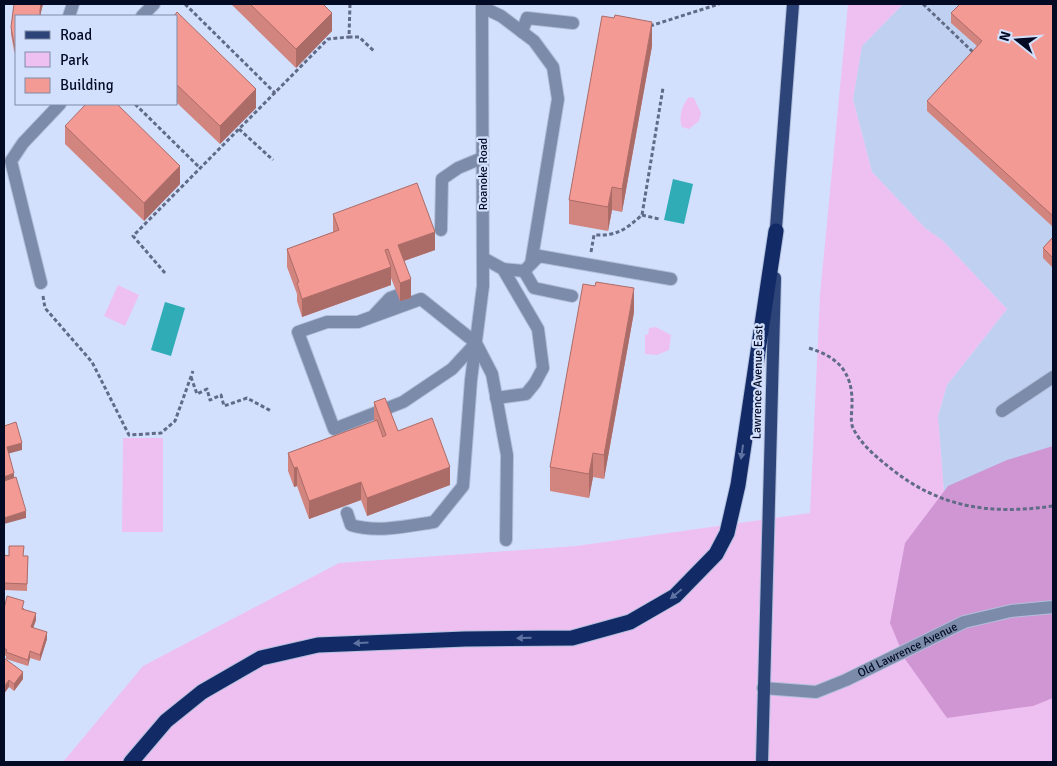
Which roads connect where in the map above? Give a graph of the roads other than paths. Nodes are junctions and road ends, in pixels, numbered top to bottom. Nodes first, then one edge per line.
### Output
1 (151, 4) edge
2 (793, 4) edge
3 (482, 5) edge
4 (143, 15) edge
5 (573, 23) dead end
6 (522, 32) junction
7 (59, 105) edge
8 (482, 158) junction
9 (441, 230) dead end
10 (776, 231) junction
11 (483, 258) junction
12 (528, 267) junction
13 (503, 269) junction
14 (671, 279) dead end
15 (42, 283) road end
16 (572, 296) dead end
17 (420, 298) junction
18 (371, 318) junction
19 (476, 343) junction
20 (1053, 377) edge
21 (496, 398) junction
22 (1002, 411) dead end
23 (347, 513) dead end
24 (506, 540) dead end
25 (1053, 607) edge
26 (763, 688) junction
27 (131, 762) edge
28 (762, 762) edge

1 - 4 street
2 - 10 main road, Lawrence Avenue East
3 - 6 street
3 - 8 street, Roanoke Road
5 - 6 street
6 - 12 street
7 - 15 street
8 - 9 street
8 - 11 street, Roanoke Road
10 - 26 main road, Lawrence Avenue East
10 -> 27 highway
11 - 13 street
11 - 19 street, Roanoke Road
12 - 13 street
12 - 14 street
12 - 16 street
13 - 21 street
17 - 18 street
17 - 18 street
17 - 19 street
18 - 19 street
19 - 21 street
19 - 23 street, Roanoke Road
20 - 22 street
21 - 24 street
25 - 26 street, Old Lawrence Avenue
26 - 28 main road, Lawrence Avenue East

